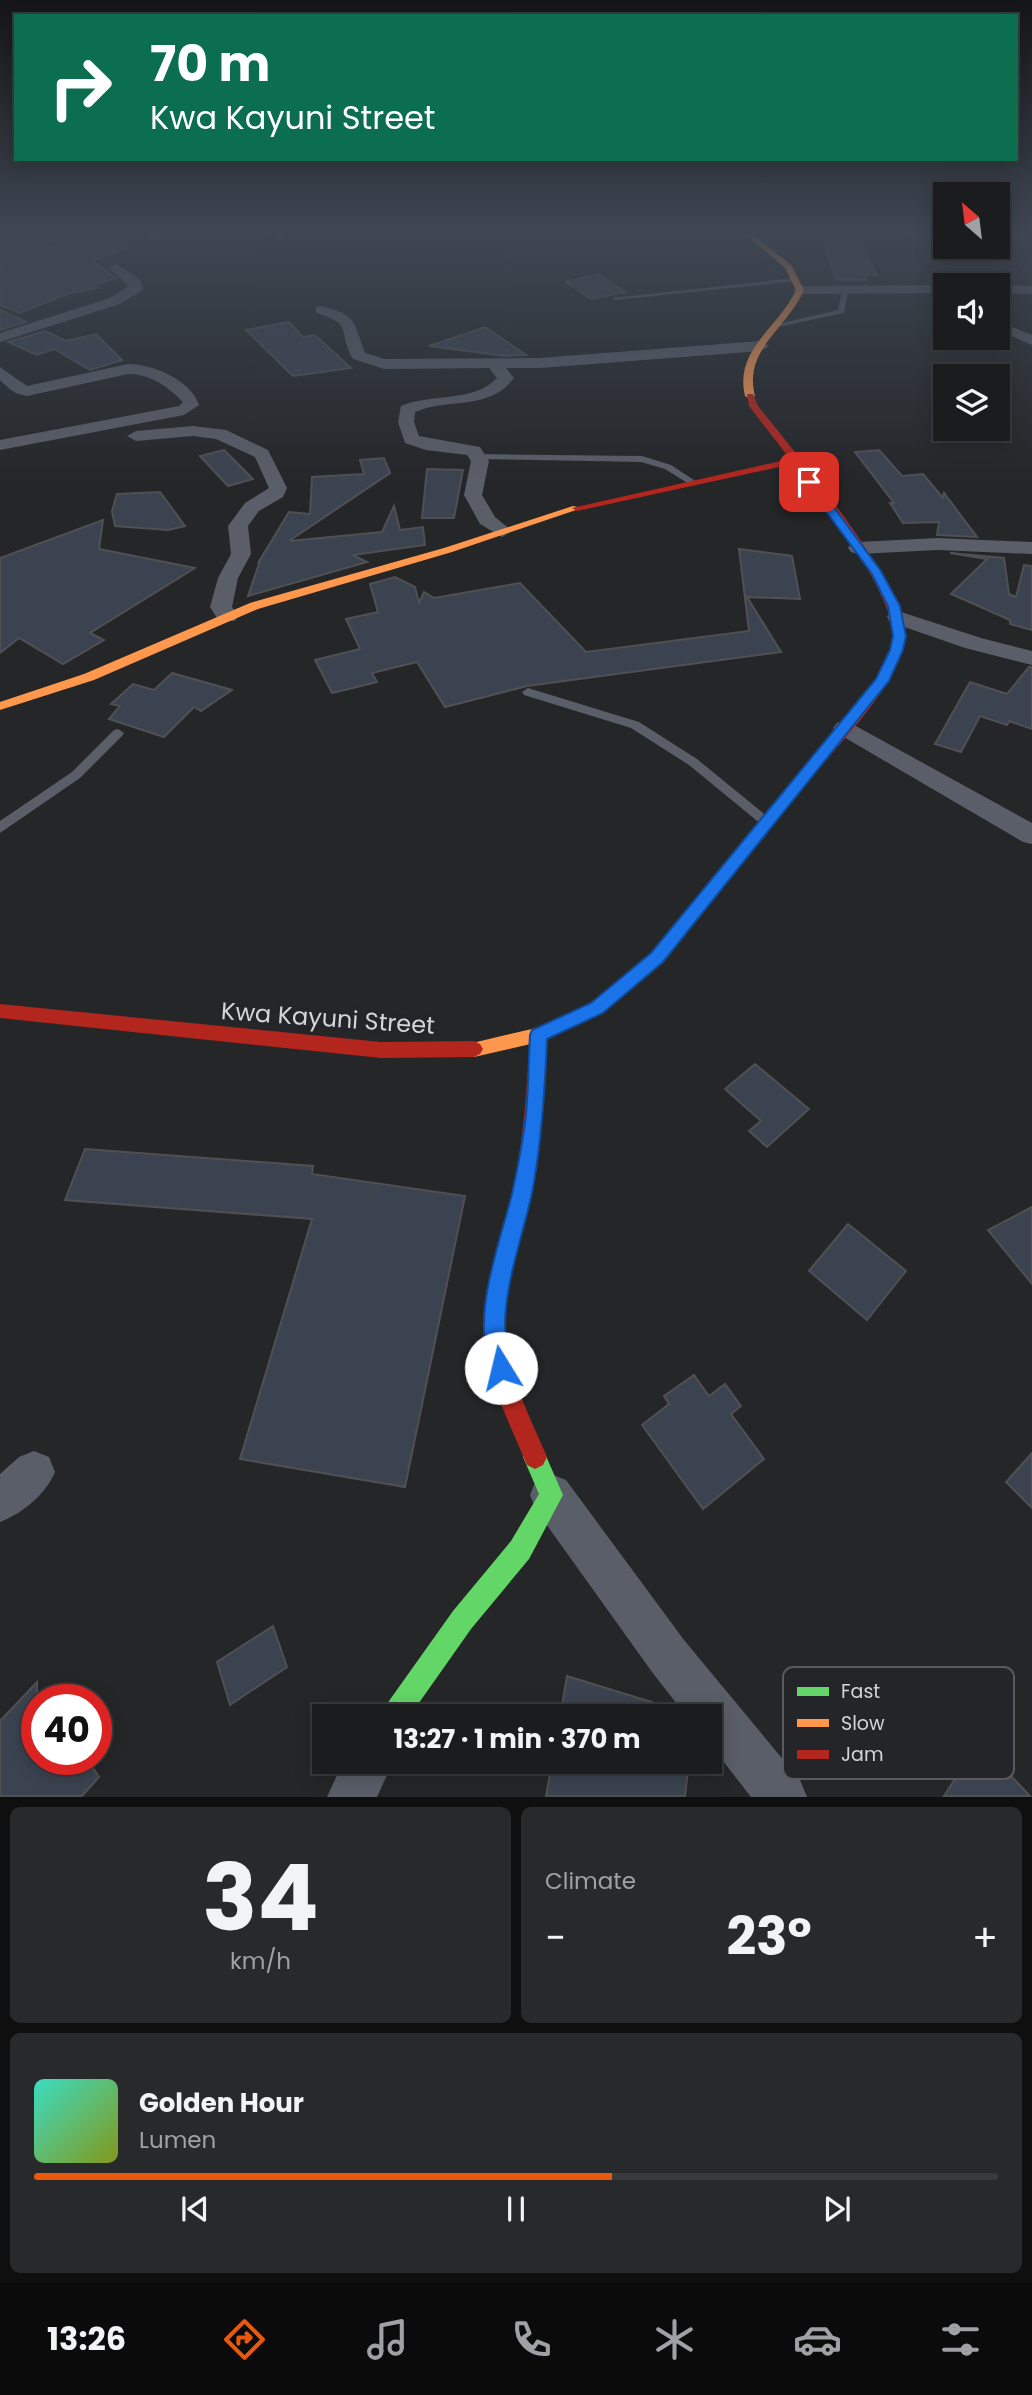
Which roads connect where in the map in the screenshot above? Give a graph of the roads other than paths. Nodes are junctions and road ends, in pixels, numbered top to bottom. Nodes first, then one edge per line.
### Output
1 (63, 318) edge
2 (345, 318) edge
3 (785, 318) edge
4 (810, 318) edge
5 (778, 325) junction
6 (1010, 331) edge
7 (0, 338) edge
8 (1032, 341) edge
9 (761, 346) junction
10 (494, 364) junction
11 (0, 372) edge
12 (54, 436) junction
13 (0, 445) edge
14 (479, 456) junction
15 (794, 461) junction
16 (692, 482) junction
17 (502, 531) junction
18 (858, 548) junction
19 (1032, 548) edge
20 (227, 616) junction
21 (898, 617) junction
22 (1032, 658) edge
23 (528, 692) dead end
24 (0, 706) edge
25 (845, 728) junction
26 (118, 733) dead end
27 (767, 822) junction
28 (0, 828) edge
29 (1032, 835) edge
30 (0, 1011) edge
31 (538, 1035) junction
32 (34, 1472) dead end
33 (551, 1495) junction
34 (0, 1502) edge
35 (402, 1704) edge
36 (363, 1774) edge
37 (351, 1797) edge
38 (783, 1797) edge

1 - 7 street
2 - 10 street
3 - 5 street, Kwa Kayuni Street
4 - 5 lane
5 - 9 street, Kwa Kayuni Street
6 - 8 street
9 - 10 street
9 - 15 street, Kwa Kayuni Street
10 - 14 street
11 - 12 street
12 - 13 street
12 - 20 street
14 - 16 lane
14 - 17 street
15 - 16 street
15 - 18 street, Kwa Kayuni Street
16 - 17 street
17 - 20 street
18 - 19 street
18 - 21 street, Kwa Kayuni Street
20 - 24 street
21 - 22 street
21 - 25 street, Kwa Kayuni Street
23 - 27 lane
25 - 27 street, Kwa Kayuni Street
25 - 29 street
26 - 28 lane
27 - 31 street, Kwa Kayuni Street
30 - 31 street, Kwa Kayuni Street
31 - 33 street
32 - 34 street
33 - 35 street
33 - 38 street
36 - 37 street

